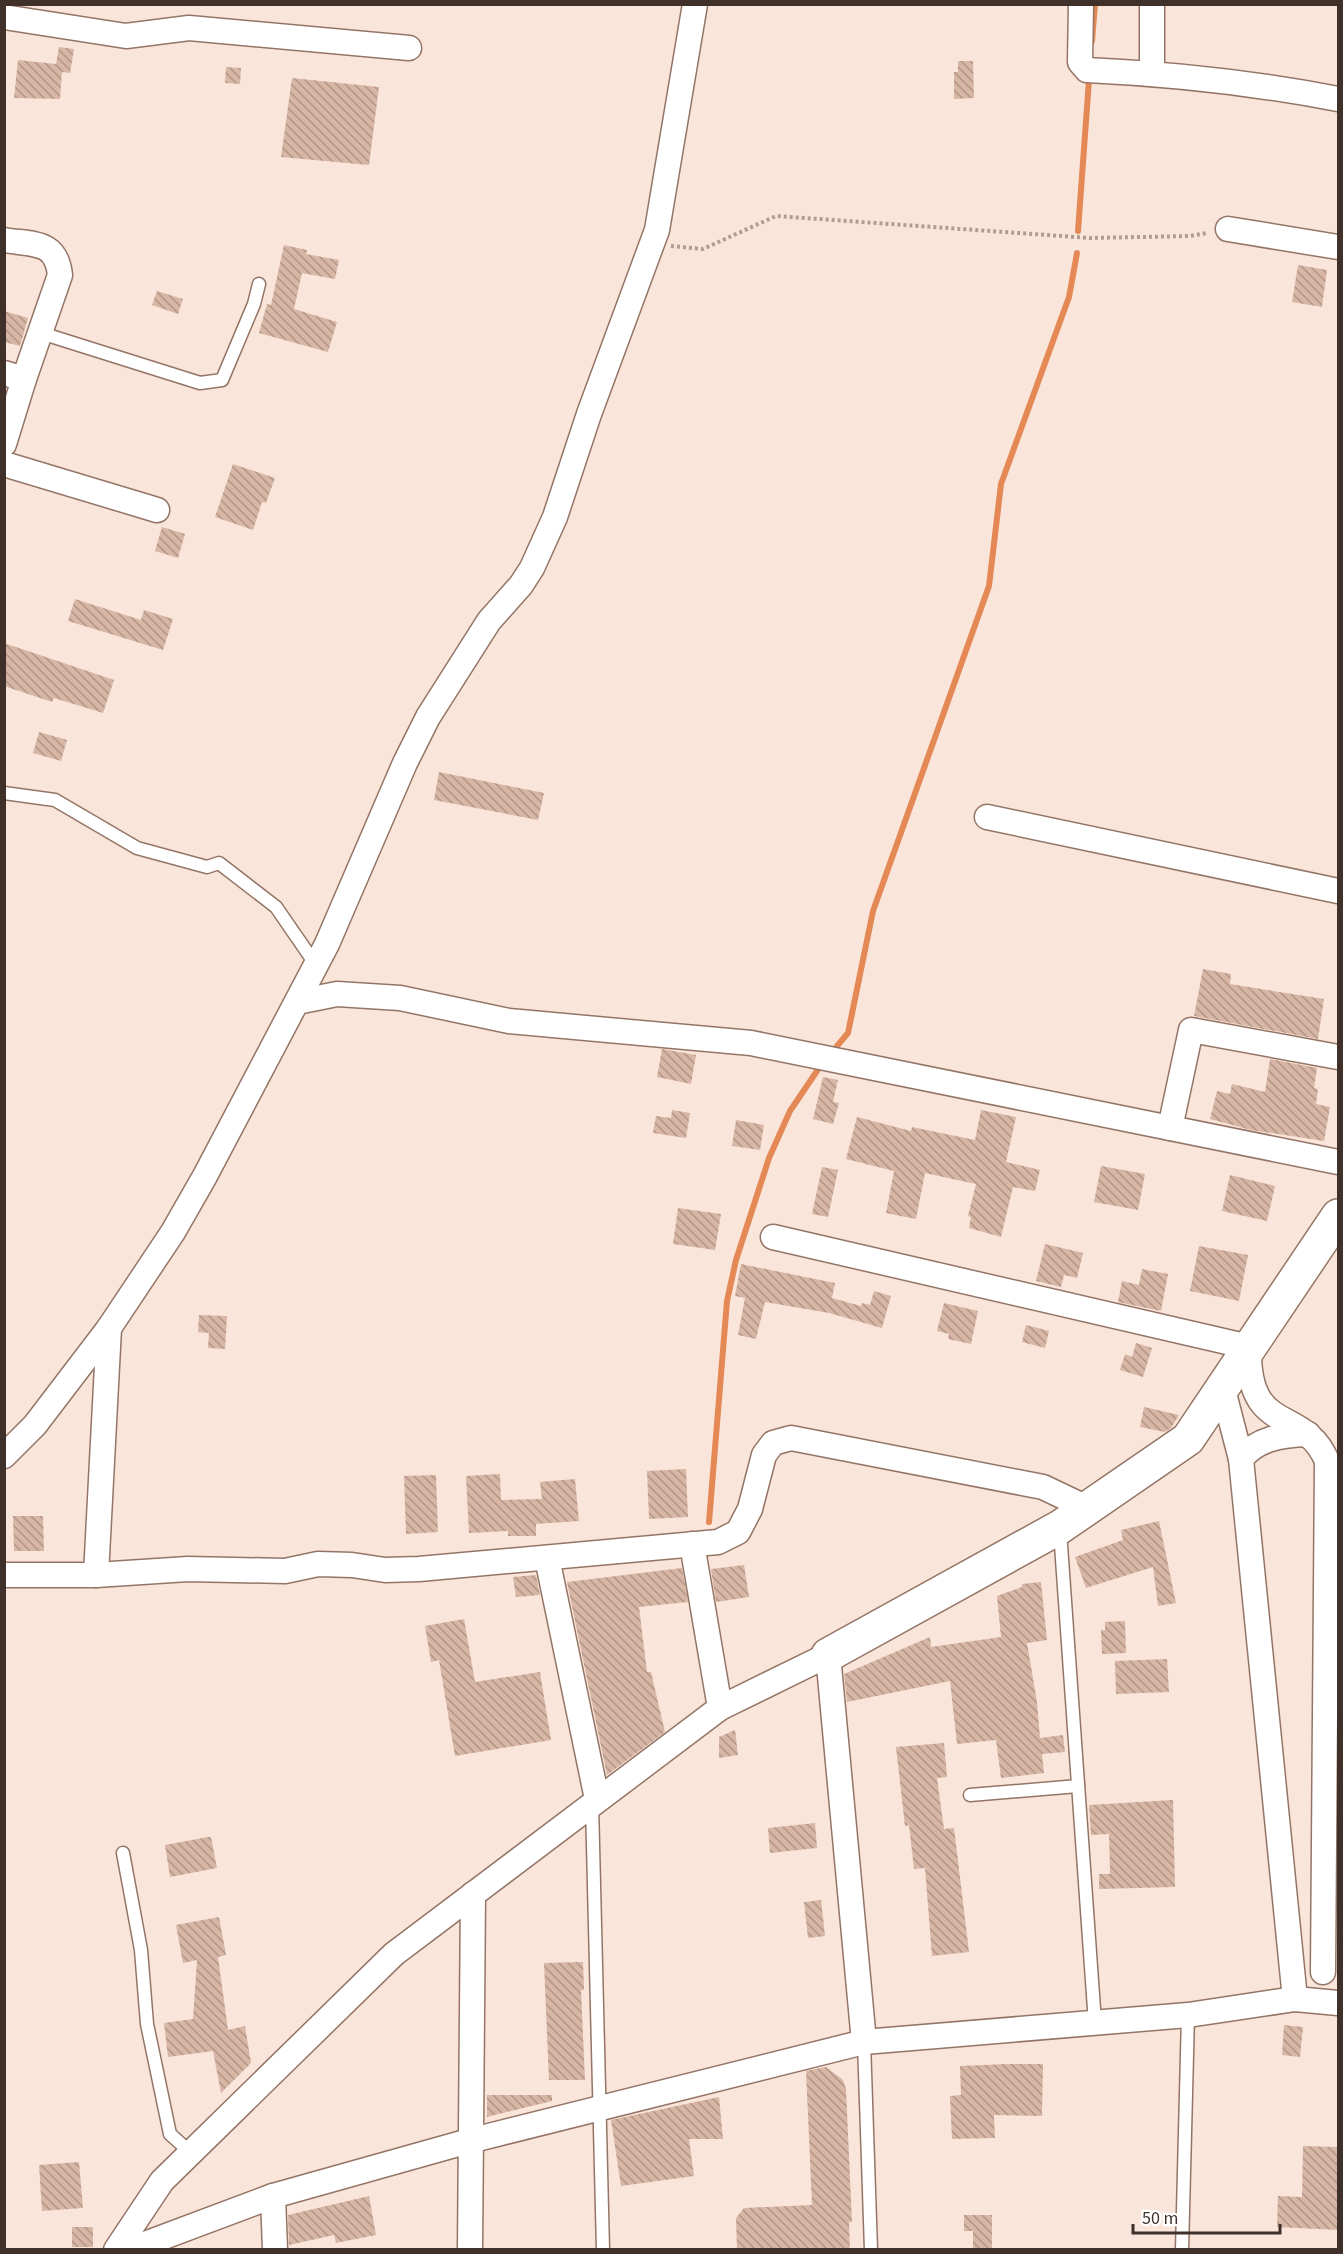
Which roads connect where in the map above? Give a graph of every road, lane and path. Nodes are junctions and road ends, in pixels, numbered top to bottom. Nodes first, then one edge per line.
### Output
1 (695, 4) edge
2 (1082, 4) edge
3 (1152, 4) edge
4 (4, 17) edge
5 (409, 48) dead end
6 (1152, 73) junction
7 (1338, 99) edge
8 (1228, 229) joint
9 (4, 240) edge
10 (653, 243) junction
11 (1338, 247) edge
12 (260, 284) dead end
13 (41, 333) junction
14 (14, 376) edge
15 (4, 444) edge
16 (4, 464) edge
17 (157, 510) dead end
18 (4, 793) edge
19 (987, 817) dead end
20 (1338, 891) edge
21 (316, 965) junction
22 (297, 1002) junction
23 (1338, 1057) edge
24 (1170, 1128) junction
25 (1338, 1162) edge
26 (1338, 1216) edge
27 (773, 1237) dead end
28 (109, 1328) junction
29 (1249, 1347) junction
30 (1222, 1386) junction
31 (1308, 1434) junction
32 (4, 1456) edge
33 (1241, 1459) junction
34 (1085, 1507) junction
35 (1060, 1527) junction
36 (692, 1544) junction
37 (547, 1557) junction
38 (4, 1575) edge
39 (96, 1575) junction
40 (828, 1655) junction
41 (720, 1708) junction
42 (1078, 1786) junction
43 (970, 1795) dead end
44 (594, 1801) junction
45 (123, 1853) dead end
46 (473, 1894) junction
47 (1323, 1972) dead end
48 (1295, 1999) junction
49 (1338, 2002) edge
50 (1188, 2015) junction
51 (1095, 2023) junction
52 (864, 2042) junction
53 (598, 2110) junction
54 (469, 2141) junction
55 (191, 2153) junction
56 (273, 2196) junction
57 (116, 2250) edge
58 (129, 2250) edge
59 (275, 2250) edge
60 (470, 2250) edge
61 (603, 2250) edge
62 (871, 2250) edge
63 (1182, 2250) edge

1 - 10 street
2 - 6 street
3 - 6 street
4 - 5 street
6 - 7 street
8 - 10 path
8 - 11 street
9 - 13 street
10 - 21 street
12 - 13 lane
13 - 14 street
14 - 15 street
16 - 17 street
18 - 21 lane
19 - 20 street
21 - 22 street
22 - 24 street
22 - 28 street
23 - 24 street
24 - 25 street
26 - 29 street
27 - 29 street
28 - 32 street
28 - 39 street
29 - 30 street
29 - 31 street
30 - 33 street
30 - 34 street
31 - 33 street
31 - 47 street
33 - 48 street
34 - 35 street
34 - 36 street
35 - 40 street
35 - 42 lane
36 - 37 street
36 - 41 street
37 - 39 street
37 - 44 street
38 - 39 street
40 - 41 street
40 - 52 street
41 - 44 street
42 - 43 lane
42 - 51 lane
44 - 46 street
44 - 53 lane
45 - 55 lane
46 - 54 street
46 - 55 street
48 - 49 street
48 - 50 street
50 - 51 street
50 - 63 lane
51 - 52 street
52 - 53 street
52 - 62 lane
53 - 54 street
53 - 61 lane
54 - 56 street
54 - 60 street
55 - 57 street
56 - 58 street
56 - 59 street

